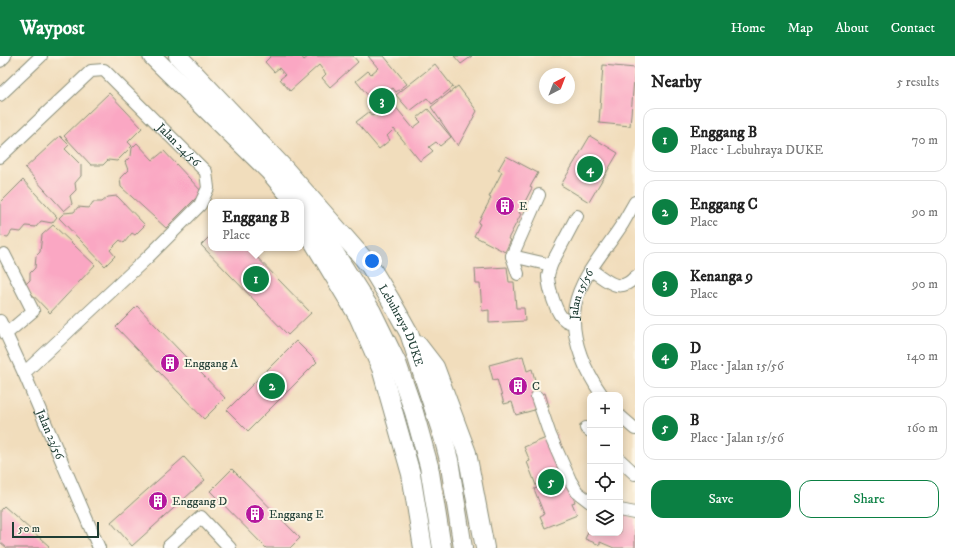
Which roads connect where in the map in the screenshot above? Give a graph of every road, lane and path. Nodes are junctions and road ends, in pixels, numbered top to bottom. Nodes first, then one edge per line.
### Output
1 (5, 56) edge
2 (42, 56) edge
3 (152, 56) edge
4 (178, 56) edge
5 (0, 61) edge
6 (0, 95) edge
7 (0, 157) edge
8 (269, 171) junction
9 (539, 195) dead end
10 (287, 199) edge
11 (292, 199) edge
12 (635, 202) edge
13 (304, 214) edge
14 (577, 216) dead end
15 (304, 227) edge
16 (4, 254) dead end
17 (512, 256) junction
18 (551, 265) junction
19 (591, 270) junction
20 (518, 274) dead end
21 (635, 277) edge
22 (0, 322) edge
23 (574, 324) junction
24 (409, 333) junction
25 (6, 334) junction
26 (24, 373) junction
27 (600, 392) edge
28 (537, 396) dead end
29 (623, 419) edge
30 (635, 429) edge
31 (623, 463) edge
32 (635, 474) edge
33 (587, 500) edge
34 (623, 511) edge
35 (635, 513) edge
36 (99, 548) edge
37 (172, 548) edge
38 (230, 548) edge
39 (423, 548) edge
40 (442, 548) edge
41 (463, 548) edge
42 (485, 548) edge

1 - 5 street
2 - 6 street
3 - 8 highway
4 - 24 highway, Lebuhraya DUKE
7 - 26 street, Jalan 24/56
8 - 10 highway
8 - 11 highway
9 - 17 street
12 - 19 street, Jalan 15/56
13 - 40 highway, Lebuhraya DUKE
14 - 18 street
15 - 39 highway
16 - 25 street
17 - 18 street
17 - 20 street
18 - 23 street
19 - 21 street
19 - 23 street, Jalan 15/56
22 - 25 street, Jalan 23/56
23 - 27 street, Jalan 15/56
24 - 41 highway, Lebuhraya DUKE
24 - 42 highway
25 - 26 street, Jalan 23/56
26 - 36 street, Jalan 23/56
28 - 33 street
29 - 30 street
31 - 32 street
34 - 35 street
37 - 38 street

